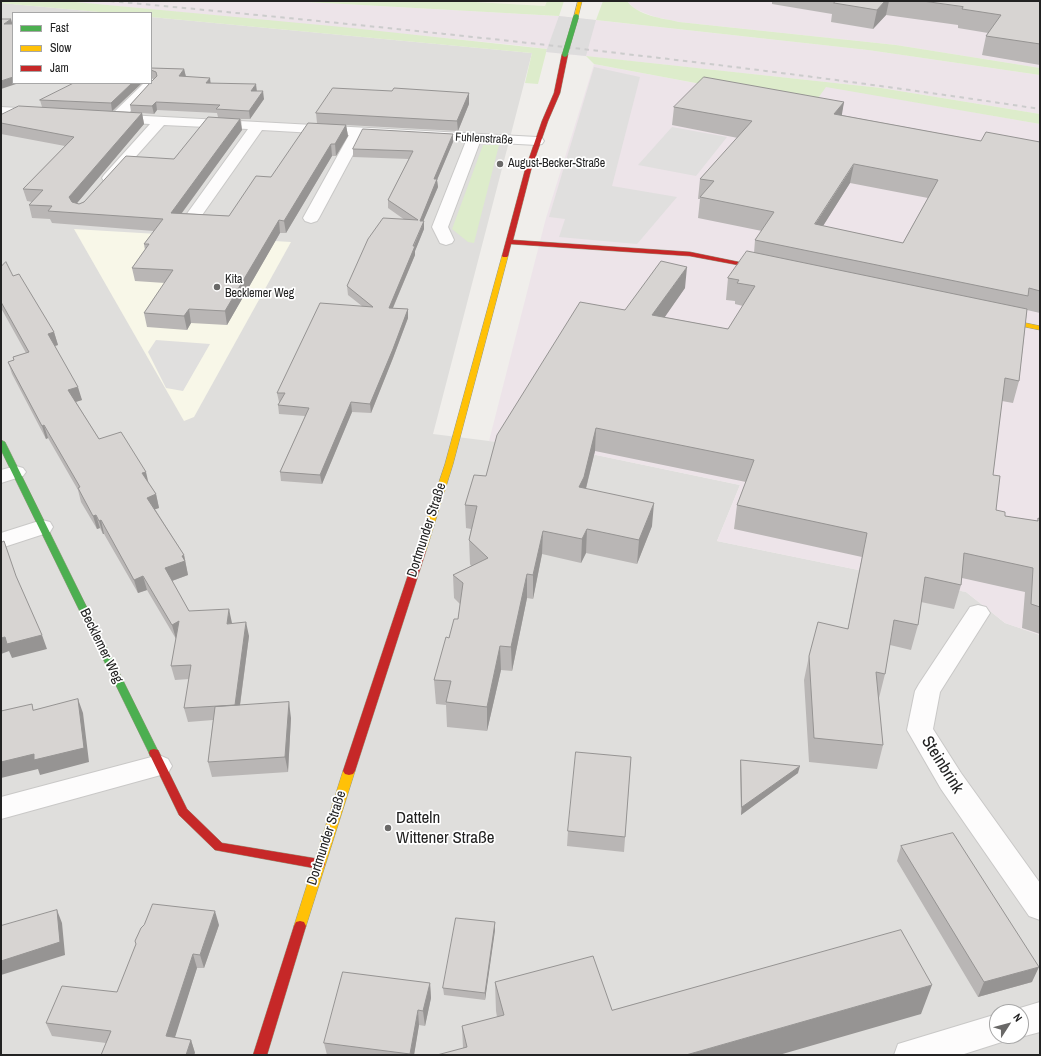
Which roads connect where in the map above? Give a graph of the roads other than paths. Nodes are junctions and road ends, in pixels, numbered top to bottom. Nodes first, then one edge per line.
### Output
1 (580, 1) edge
2 (162, 72) edge
3 (152, 82) edge
4 (150, 84) edge
5 (1, 111) edge
6 (52, 114) edge
7 (100, 117) edge
8 (116, 118) junction
9 (160, 121) junction
10 (258, 126) junction
11 (358, 132) junction
12 (474, 138) junction
13 (537, 141) junction
14 (102, 186) edge
15 (194, 215) edge
16 (310, 218) dead end
17 (446, 240) dead end
18 (509, 242) junction
19 (776, 272) edge
20 (986, 316) edge
21 (1040, 328) edge
22 (1, 442) edge
23 (8, 475) edge
24 (42, 527) junction
25 (1, 541) edge
26 (978, 613) dead end
27 (159, 766) junction
28 (1, 808) edge
29 (319, 864) junction
30 (1040, 907) edge
31 (1040, 1017) edge
32 (1029, 1020) edge
33 (989, 1031) edge
34 (260, 1055) edge
35 (910, 1055) edge

1 - 13 main road, Dortmunder Straße, bridge
2 - 3 street
4 - 8 street
5 - 6 street
7 - 8 street, Fuhlenstraße
8 - 9 street, Fuhlenstraße
9 - 10 street, Fuhlenstraße
9 - 14 street
10 - 11 street, Fuhlenstraße
10 - 15 street
11 - 12 street, Fuhlenstraße
11 - 16 street
12 - 13 street, Fuhlenstraße
12 - 17 street
13 - 18 main road, Dortmunder Straße
18 - 19 main road
18 - 29 main road, Dortmunder Straße
20 - 21 main road
22 - 23 main road, Becklemer Weg
23 - 24 main road, Becklemer Weg
24 - 25 street
24 - 27 main road, Becklemer Weg
26 - 30 street, Steinbrink
27 - 28 street
27 - 29 main road, Becklemer Weg
29 - 34 main road, Dortmunder Straße
31 - 32 street
33 - 35 street

